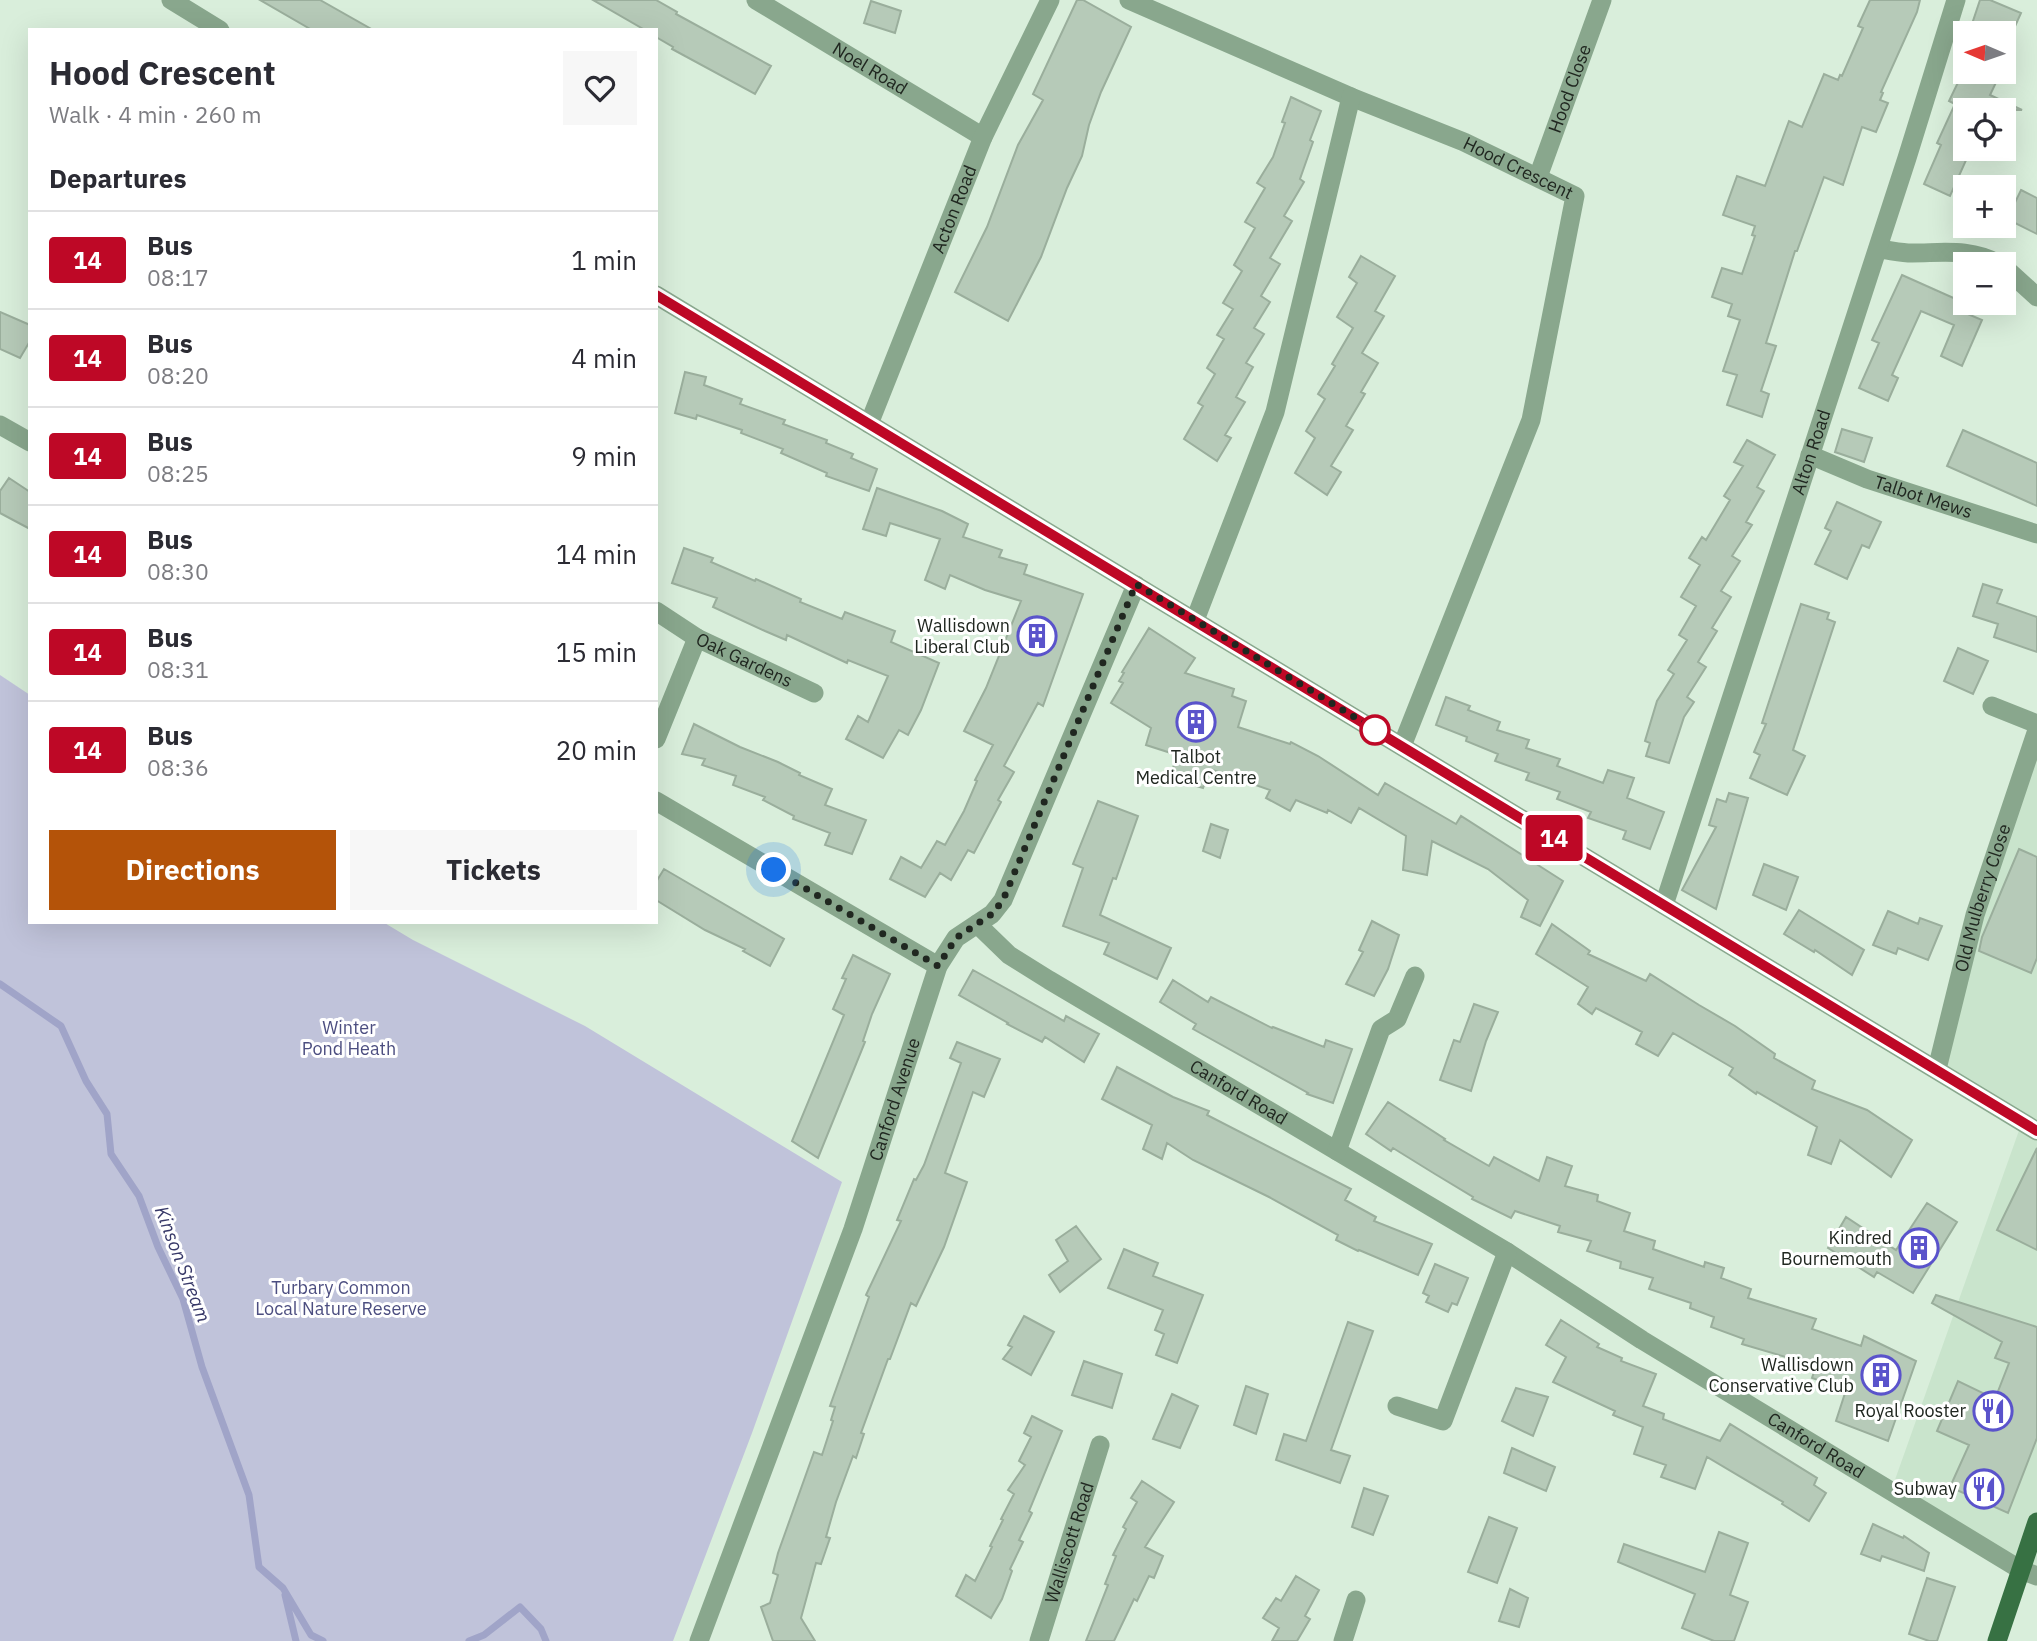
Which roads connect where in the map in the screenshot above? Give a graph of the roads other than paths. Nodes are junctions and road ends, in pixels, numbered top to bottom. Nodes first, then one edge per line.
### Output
1 (171, 0) edge
2 (756, 0) edge
3 (1050, 0) edge
4 (1129, 0) edge
5 (1602, 0) edge
6 (1956, 0) edge
7 (217, 28) edge
8 (1351, 97) junction
9 (983, 137) junction
10 (1538, 177) junction
11 (1878, 249) junction
12 (1955, 252) edge
13 (2016, 278) edge
14 (658, 296) edge
15 (2037, 296) edge
16 (869, 424) junction
17 (0, 425) edge
18 (28, 441) edge
19 (1810, 455) junction
20 (2037, 534) edge
21 (1136, 584) junction
22 (658, 612) edge
23 (1195, 620) junction
24 (697, 638) junction
25 (814, 693) dead end
26 (1992, 706) dead end
27 (2037, 724) edge
28 (2037, 730) edge
29 (658, 734) edge
30 (1402, 746) junction
31 (658, 802) edge
32 (1664, 905) junction
33 (977, 925) junction
34 (938, 966) junction
35 (1415, 976) dead end
36 (1937, 1069) junction
37 (2037, 1131) edge
38 (1337, 1151) junction
39 (1507, 1252) junction
40 (1397, 1406) dead end
41 (1100, 1445) dead end
42 (2037, 1522) edge
43 (2029, 1573) edge
44 (1356, 1600) dead end
45 (699, 1641) edge
46 (1039, 1641) edge
47 (1343, 1641) edge
48 (1997, 1641) edge

1 - 7 street
2 - 9 street, Noel Road
3 - 9 street, Acton Road
4 - 8 street, Hood Crescent
5 - 10 street, Hood Close
6 - 11 street, Alton Road
8 - 10 street, Hood Crescent
8 - 23 street
9 - 16 street, Acton Road
10 - 30 street, Hood Crescent
11 - 12 street
11 - 19 street, Alton Road
13 - 15 street
14 - 16 street
16 - 21 street
17 - 18 street
19 - 20 street, Talbot Mews
19 - 32 street, Alton Road
21 - 23 street
21 - 33 street, Canford Avenue
22 - 24 street
23 - 30 street
24 - 25 street, Oak Gardens
24 - 29 street, Oak Gardens
26 - 27 street
28 - 36 street, Old Mulberry Close
30 - 32 street
31 - 34 street
32 - 36 street
33 - 34 street, Canford Avenue
33 - 38 street, Canford Road
34 - 45 street, Canford Avenue
35 - 38 street
36 - 37 street
38 - 39 street, Canford Road
39 - 40 street
39 - 43 street, Canford Road
41 - 46 street, Walliscott Road
42 - 43 main road
43 - 48 main road
44 - 47 street

